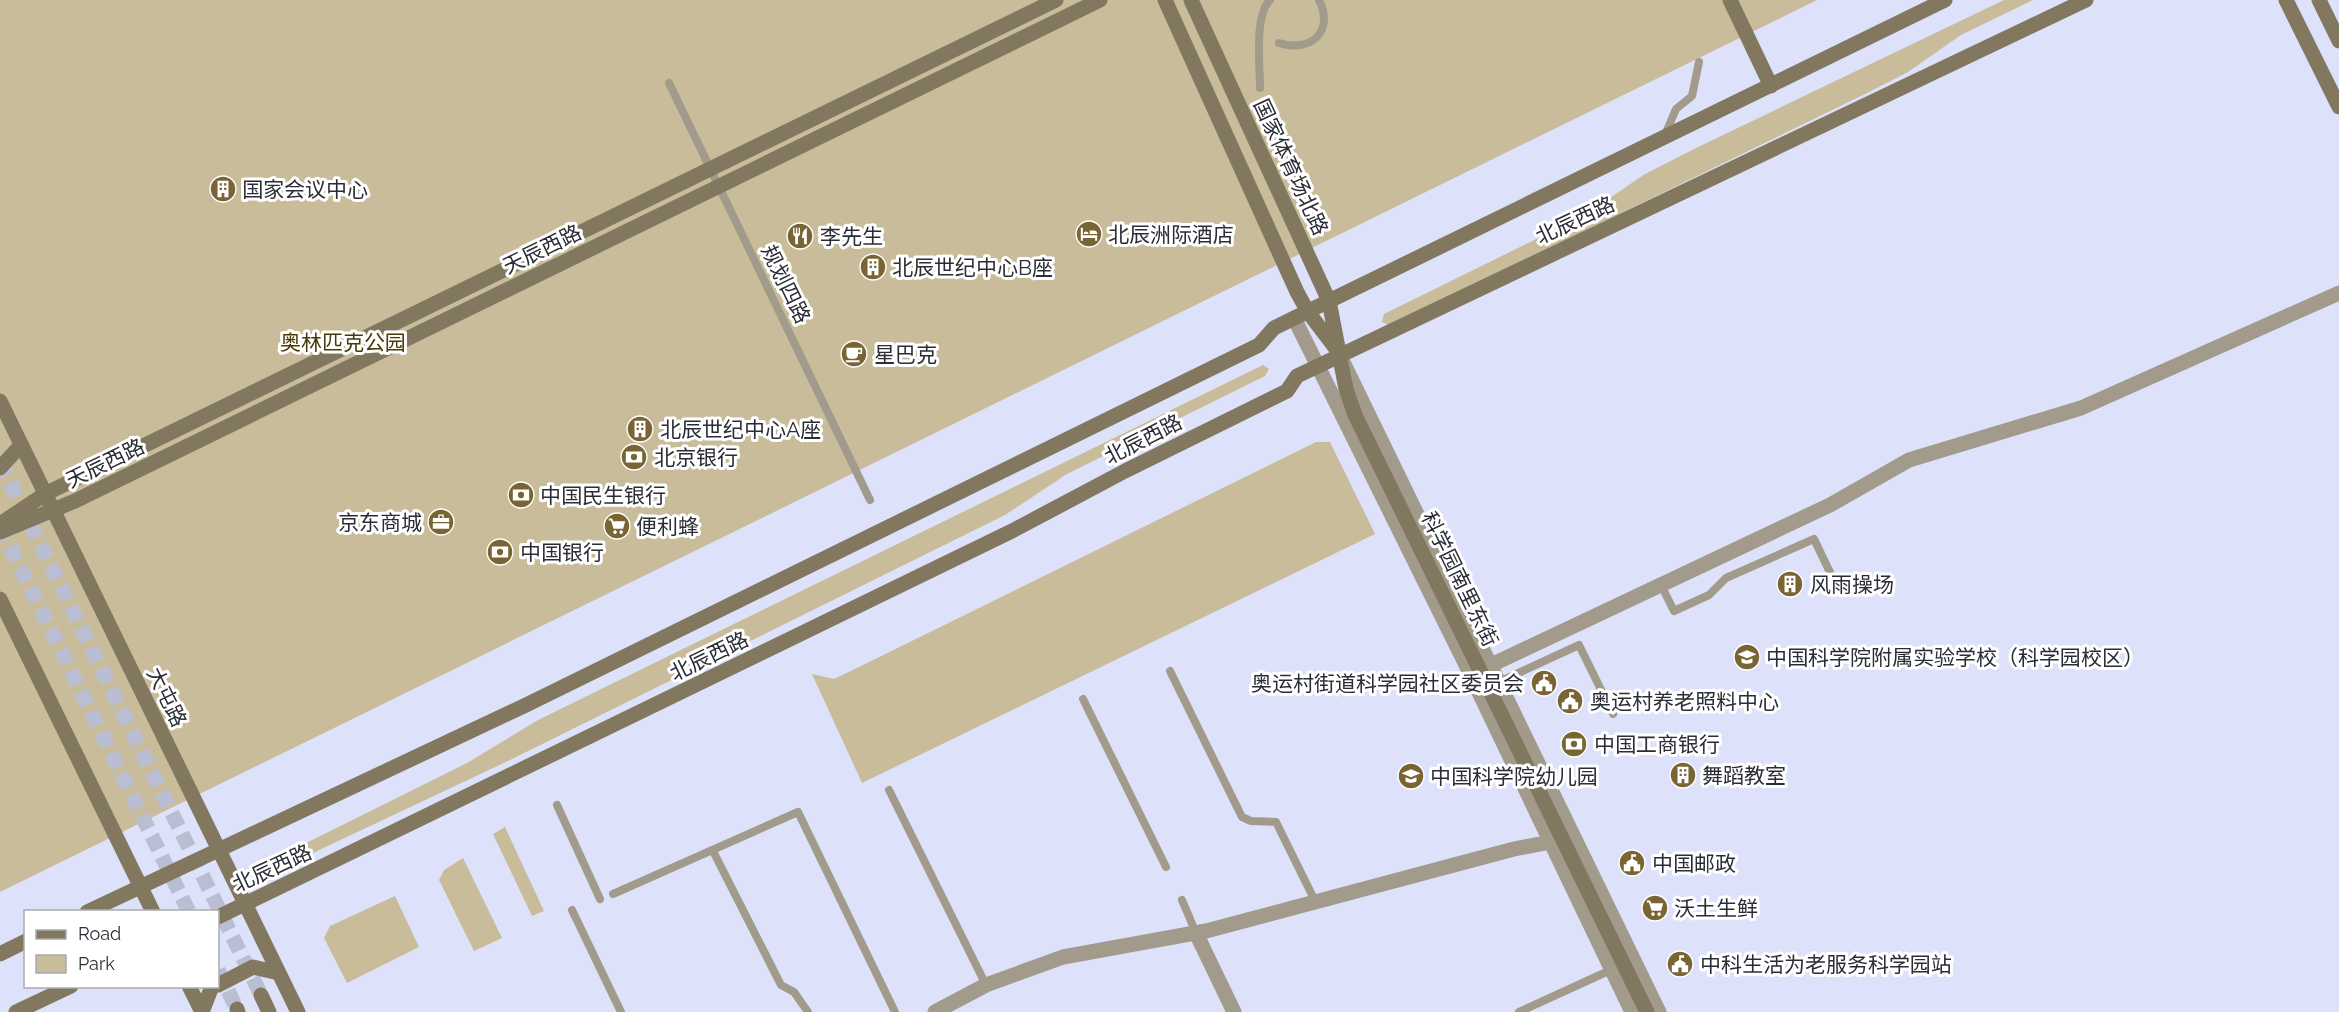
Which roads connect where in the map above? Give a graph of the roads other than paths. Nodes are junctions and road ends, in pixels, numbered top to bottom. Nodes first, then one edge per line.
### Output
1 (1056, 0) edge
2 (1100, 0) edge
3 (1165, 0) edge
4 (1191, 0) edge
5 (1270, 0) edge
6 (1320, 0) edge
7 (1730, 0) edge
8 (1945, 0) edge
9 (2086, 0) edge
10 (2286, 0) edge
11 (2319, 0) edge
12 (2339, 41) edge
13 (1278, 44) dead end
14 (1699, 62) dead end
15 (669, 82) dead end
16 (1771, 86) junction
17 (1260, 88) dead end
18 (2339, 107) edge
19 (1664, 138) junction
20 (710, 169) junction
21 (2339, 293) edge
22 (1313, 309) junction
23 (1340, 355) junction
24 (1318, 366) junction
25 (0, 401) edge
26 (21, 445) junction
27 (0, 468) edge
28 (45, 494) junction
29 (870, 500) dead end
30 (54, 511) junction
31 (0, 524) edge
32 (0, 532) edge
33 (1661, 585) junction
34 (1838, 589) dead end
35 (0, 599) edge
36 (1481, 670) junction
37 (1170, 671) dead end
38 (1495, 684) junction
39 (1083, 699) dead end
40 (1613, 714) dead end
41 (889, 790) dead end
42 (557, 805) dead end
43 (1563, 839) junction
44 (218, 849) junction
45 (713, 851) junction
46 (1166, 867) dead end
47 (140, 885) junction
48 (613, 894) dead end
49 (600, 899) dead end
50 (1182, 900) dead end
51 (1315, 901) junction
52 (245, 903) junction
53 (91, 910) edge
54 (152, 910) edge
55 (572, 910) dead end
56 (219, 916) edge
57 (1196, 933) junction
58 (24, 942) edge
59 (0, 954) edge
60 (1623, 965) junction
61 (279, 973) junction
62 (219, 984) edge
63 (986, 985) junction
64 (69, 988) edge
65 (190, 988) edge
66 (213, 988) edge
67 (261, 995) tunnel mouth
68 (16, 1012) edge
69 (202, 1012) edge
70 (269, 1012) edge
71 (298, 1012) edge
72 (621, 1012) edge
73 (808, 1012) edge
74 (895, 1012) edge
75 (935, 1012) edge
76 (1234, 1012) edge
77 (1519, 1012) edge
78 (1632, 1012) edge
79 (1647, 1012) edge
80 (1659, 1012) edge

1 - 20 street, 天辰西路
2 - 30 street, 天辰西路
3 - 22 street, 国家体育场北路
4 - 22 street, 国家体育场北路
5 - 17 lane
6 - 13 lane
7 - 16 street
8 - 16 street, 北辰西路
9 - 23 street, 北辰西路
10 - 18 street
11 - 12 street
14 - 19 lane
15 - 20 lane, 规划四路
16 - 19 street, 北辰西路
19 - 22 street, 北辰西路
20 - 28 street, 天辰西路
20 - 29 lane, 规划四路
21 - 33 street
22 - 23 street
22 - 23 street, 国家体育场北路
22 - 24 street
22 - 44 street, 北辰西路
23 - 24 street, 北辰西路
23 - 36 street, 科学园南里东街
24 - 36 street
24 - 52 street, 北辰西路
25 - 26 street, 大屯路
26 - 27 street
26 - 28 street, 大屯路
28 - 30 street, 大屯路
28 - 31 street, 天辰西路
30 - 32 street, 天辰西路
30 - 44 street, 大屯路
33 - 34 lane
33 - 36 street
35 - 47 street
36 - 38 street, 科学园南里东街
36 - 43 street
37 - 51 lane
38 - 40 lane
38 - 43 street, 科学园南里东街
39 - 46 lane
41 - 63 lane
42 - 49 lane
43 - 51 street
43 - 60 street, 科学园南里东街
44 - 47 street, 北辰西路
44 - 52 street, 大屯路
45 - 48 lane
45 - 73 lane
45 - 74 lane
47 - 53 street, 北辰西路
47 - 54 street
50 - 57 lane
51 - 57 street
52 - 56 street, 北辰西路
52 - 61 street, 大屯路
55 - 72 lane
57 - 63 street
57 - 76 street
58 - 59 street
60 - 77 lane
60 - 78 street
60 - 79 street, 科学园南里东街
60 - 80 street
61 - 62 street
61 - 71 street, 大屯路
63 - 75 street
64 - 68 street
65 - 69 street
66 - 69 street
67 - 70 street

